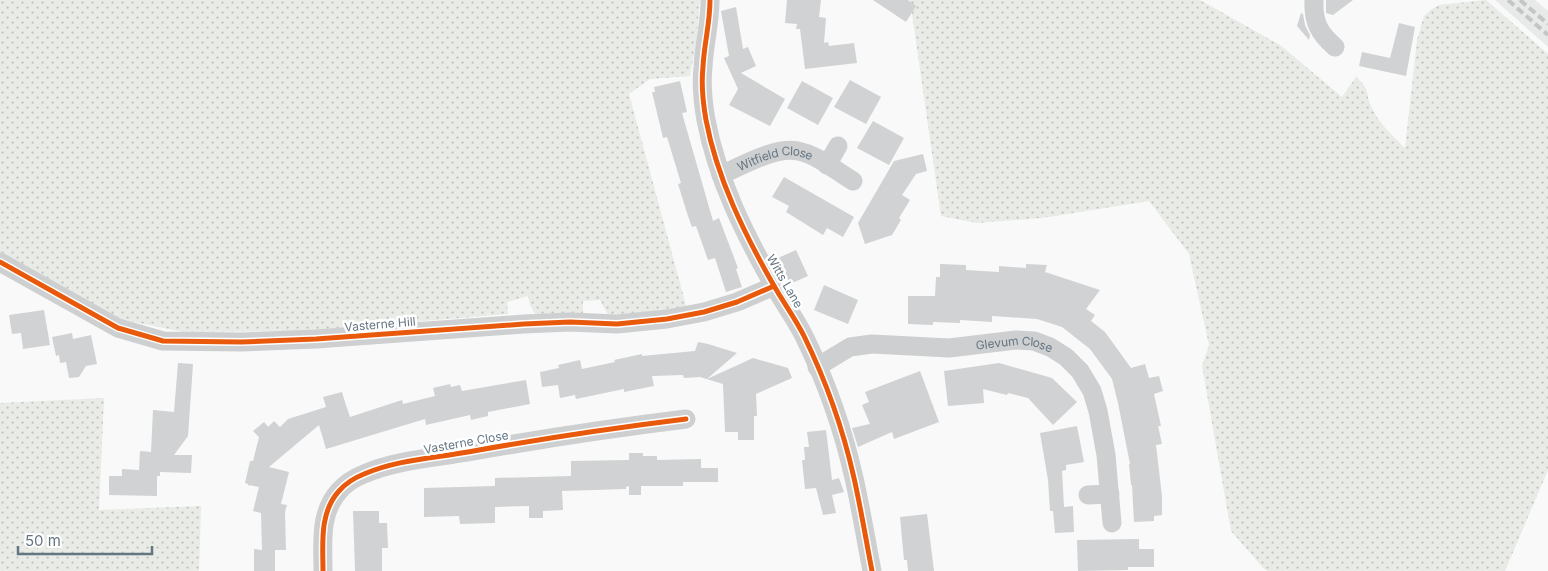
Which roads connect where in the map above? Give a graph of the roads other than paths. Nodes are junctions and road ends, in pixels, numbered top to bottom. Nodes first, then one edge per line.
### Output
1 (710, 0) edge
2 (1314, 0) edge
3 (1335, 47) dead end
4 (838, 146) dead end
5 (827, 165) junction
6 (721, 174) junction
7 (853, 180) dead end
8 (0, 262) edge
9 (774, 286) junction
10 (816, 367) junction
11 (686, 419) dead end
12 (1110, 494) junction
13 (1088, 495) dead end
14 (1112, 523) dead end
15 (323, 571) edge
16 (872, 571) edge

1 - 6 street, Witts Lane
2 - 3 street
4 - 5 street, Witfield Close
5 - 6 street, Witfield Close
5 - 7 street, Witfield Close
6 - 9 street, Witts Lane
8 - 9 street, Vasterne Hill
9 - 10 street, Witts Lane
10 - 12 street, Glevum Close
10 - 16 street, Witts Lane
11 - 15 street, Vasterne Close
12 - 13 street
12 - 14 street, Glevum Close

